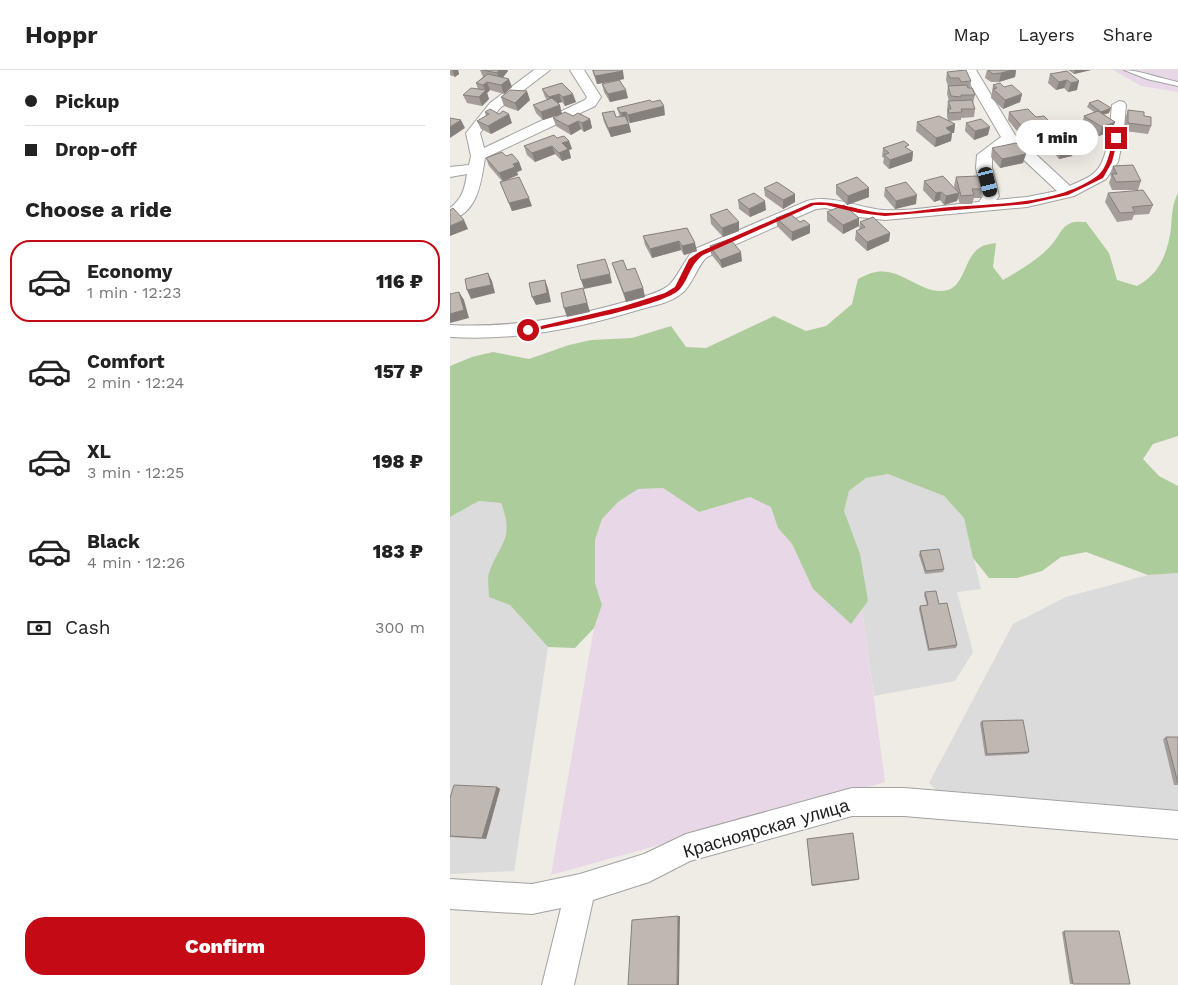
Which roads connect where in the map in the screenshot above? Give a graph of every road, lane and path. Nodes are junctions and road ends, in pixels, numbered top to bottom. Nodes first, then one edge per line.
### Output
1 (543, 70) edge
2 (577, 70) edge
3 (968, 70) edge
4 (1127, 70) edge
5 (1178, 84) edge
6 (1119, 105) dead end
7 (1009, 138) junction
8 (476, 163) junction
9 (450, 172) edge
10 (1068, 193) junction
11 (984, 206) junction
12 (450, 215) edge
13 (450, 331) edge
14 (1178, 825) edge
15 (580, 889) junction
16 (450, 894) edge
17 (558, 985) edge

1 - 8 street
2 - 8 street
3 - 7 street
4 - 5 lane
6 - 10 street
7 - 10 street
7 - 11 street
8 - 9 street
8 - 12 street
10 - 11 street
11 - 13 street
14 - 15 street, Красноярская улица
15 - 16 street, Красноярская улица
15 - 17 street

